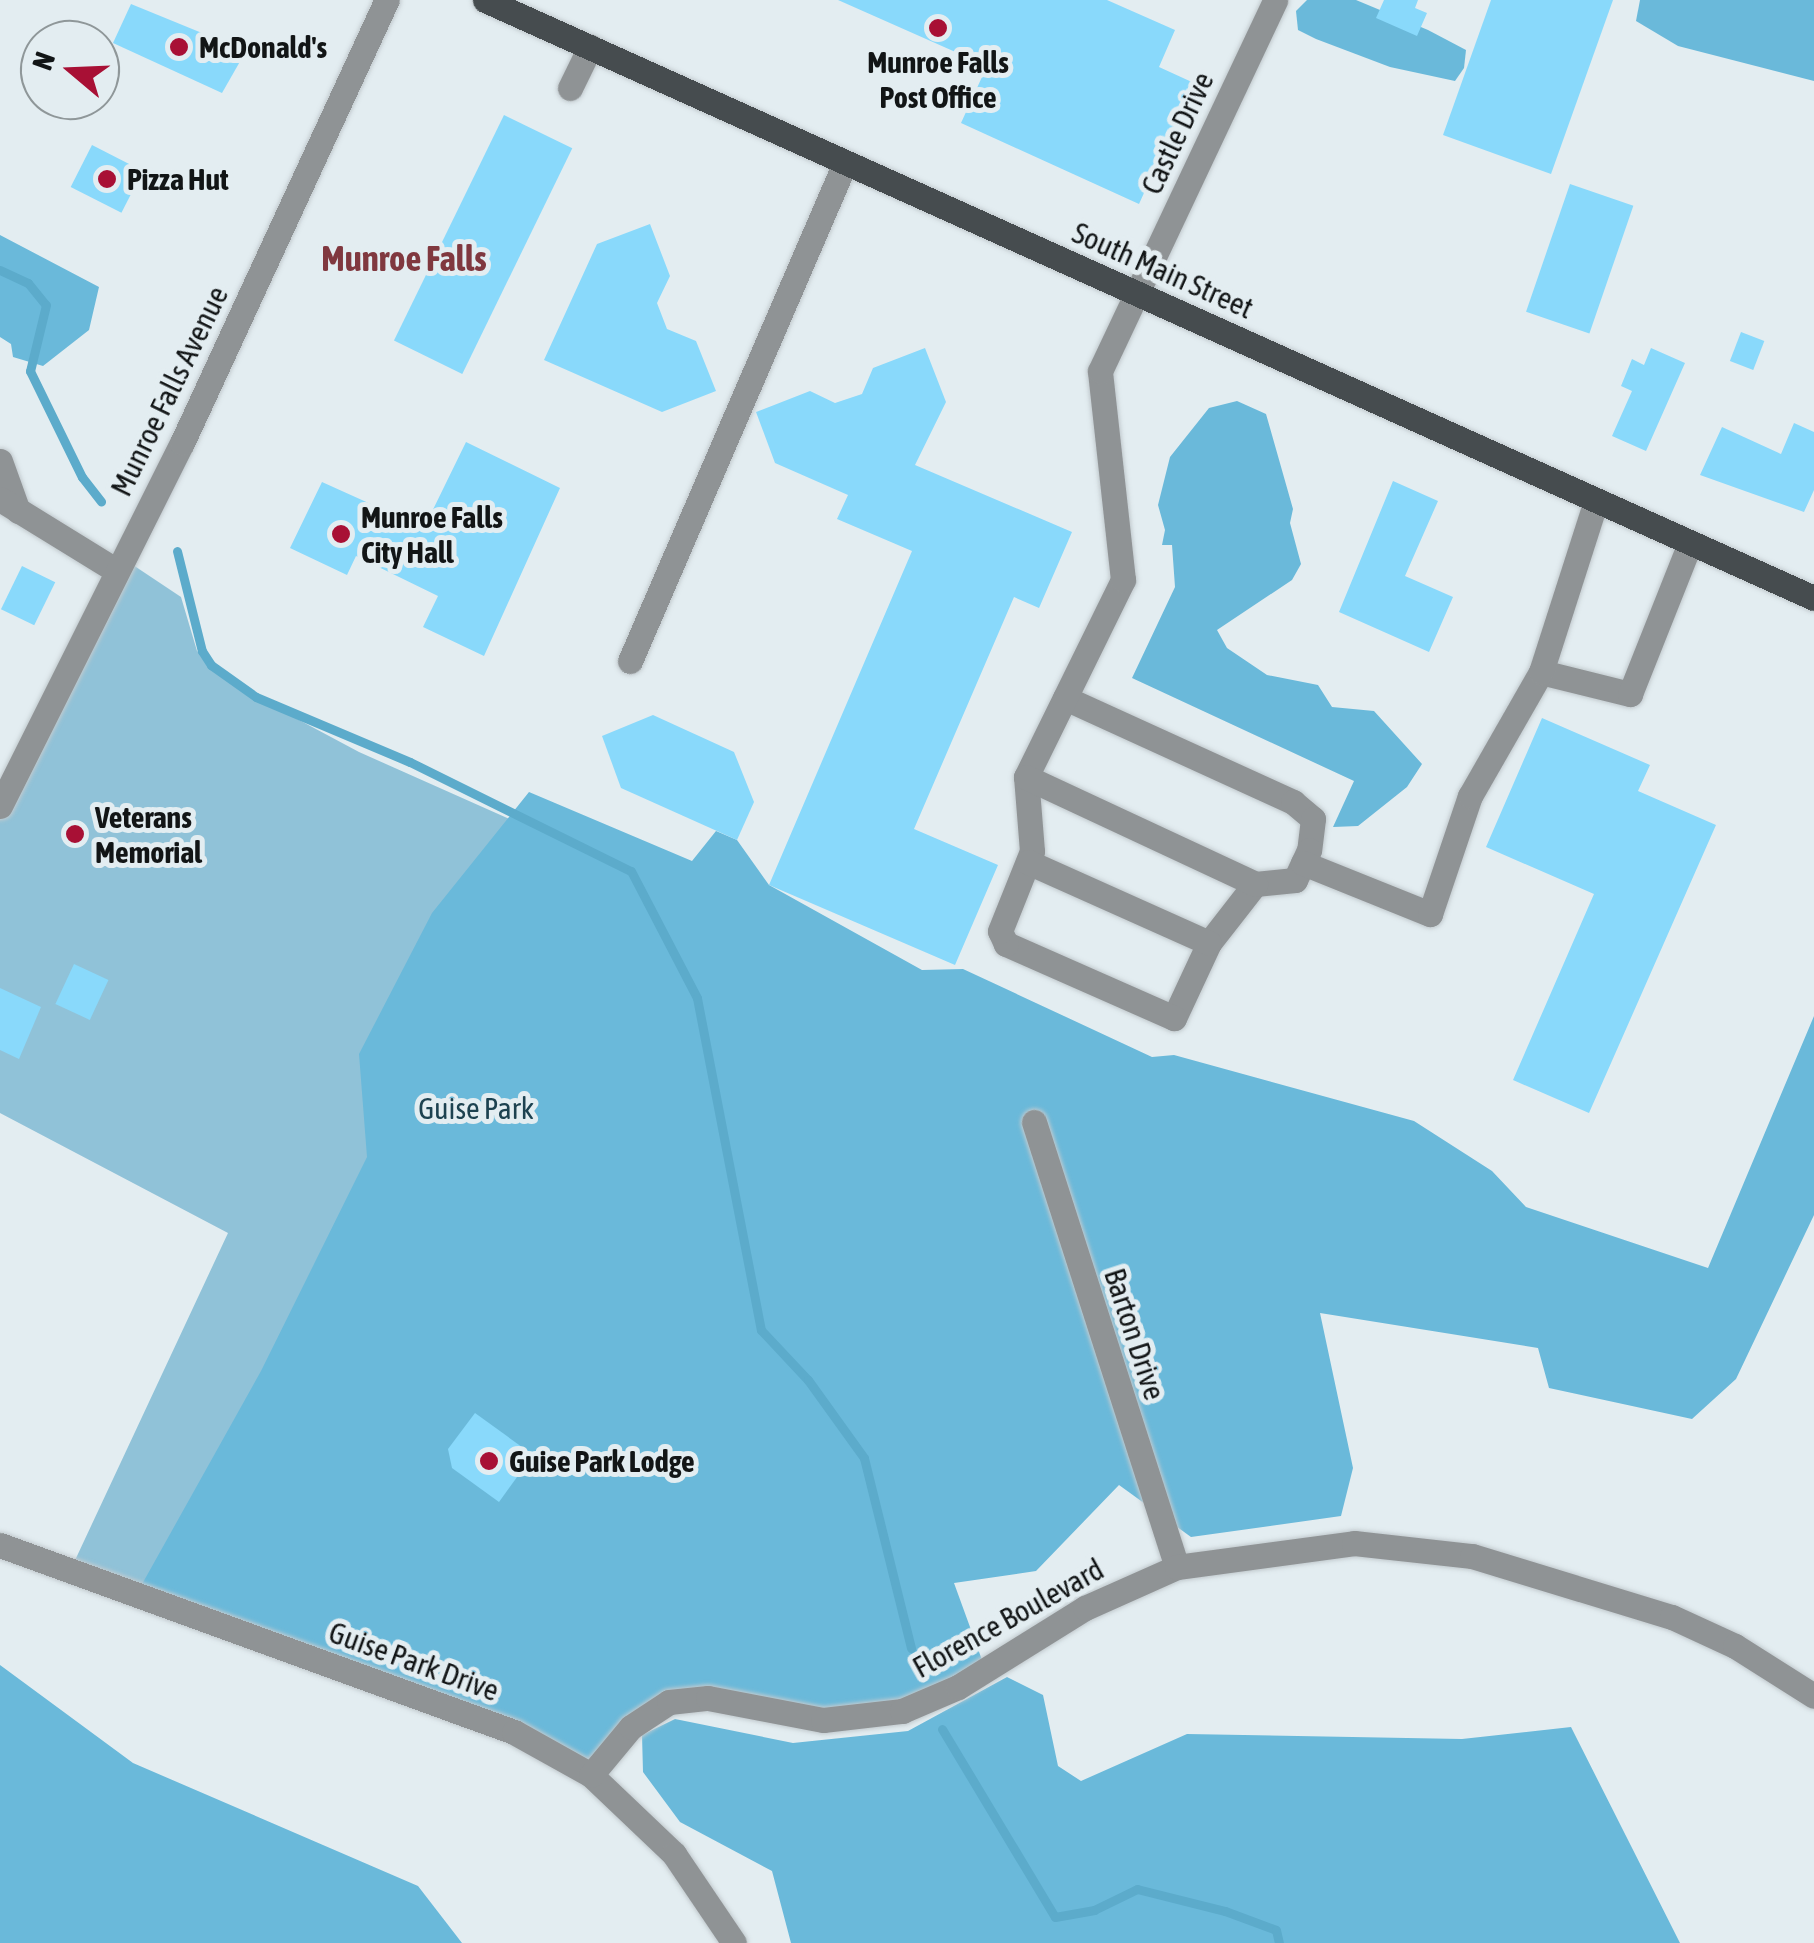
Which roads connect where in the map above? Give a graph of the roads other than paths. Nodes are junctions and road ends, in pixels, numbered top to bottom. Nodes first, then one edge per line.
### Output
1 (387, 0) edge
2 (485, 0) edge
3 (1275, 0) edge
4 (590, 47) junction
5 (570, 88) dead end
6 (845, 163) junction
7 (1138, 294) junction
8 (0, 461) edge
9 (1596, 502) junction
10 (9, 505) edge
11 (1690, 543) junction
12 (118, 572) junction
13 (1814, 598) edge
14 (630, 661) dead end
15 (1541, 672) junction
16 (1065, 698) junction
17 (1026, 777) junction
18 (0, 806) edge
19 (1028, 862) junction
20 (1303, 863) junction
21 (1255, 884) junction
22 (1210, 944) junction
23 (1034, 1122) dead end
24 (0, 1545) edge
25 (1176, 1567) junction
26 (1814, 1696) edge
27 (591, 1775) junction
28 (734, 1943) edge

1 - 12 street, Munroe Falls Avenue
2 - 4 main road, South Main Street
3 - 7 street, Castle Drive
4 - 5 street
4 - 6 main road, South Main Street
6 - 7 main road, South Main Street
6 - 14 street
7 - 9 main road, South Main Street
7 - 16 street, Castle Drive
8 - 10 street
9 - 11 main road, South Main Street
9 - 15 street
10 - 12 street
11 - 13 main road, South Main Street
11 - 15 street
12 - 18 street, Munroe Falls Avenue
15 - 20 street
16 - 17 street, Castle Drive
16 - 20 street
17 - 19 street
17 - 21 street
19 - 22 street
19 - 22 street
20 - 21 street
21 - 22 street
23 - 25 street, Barton Drive
24 - 27 street, Guise Park Drive
25 - 26 street, Florence Boulevard
25 - 27 street, Florence Boulevard
27 - 28 street, Guise Park Drive

